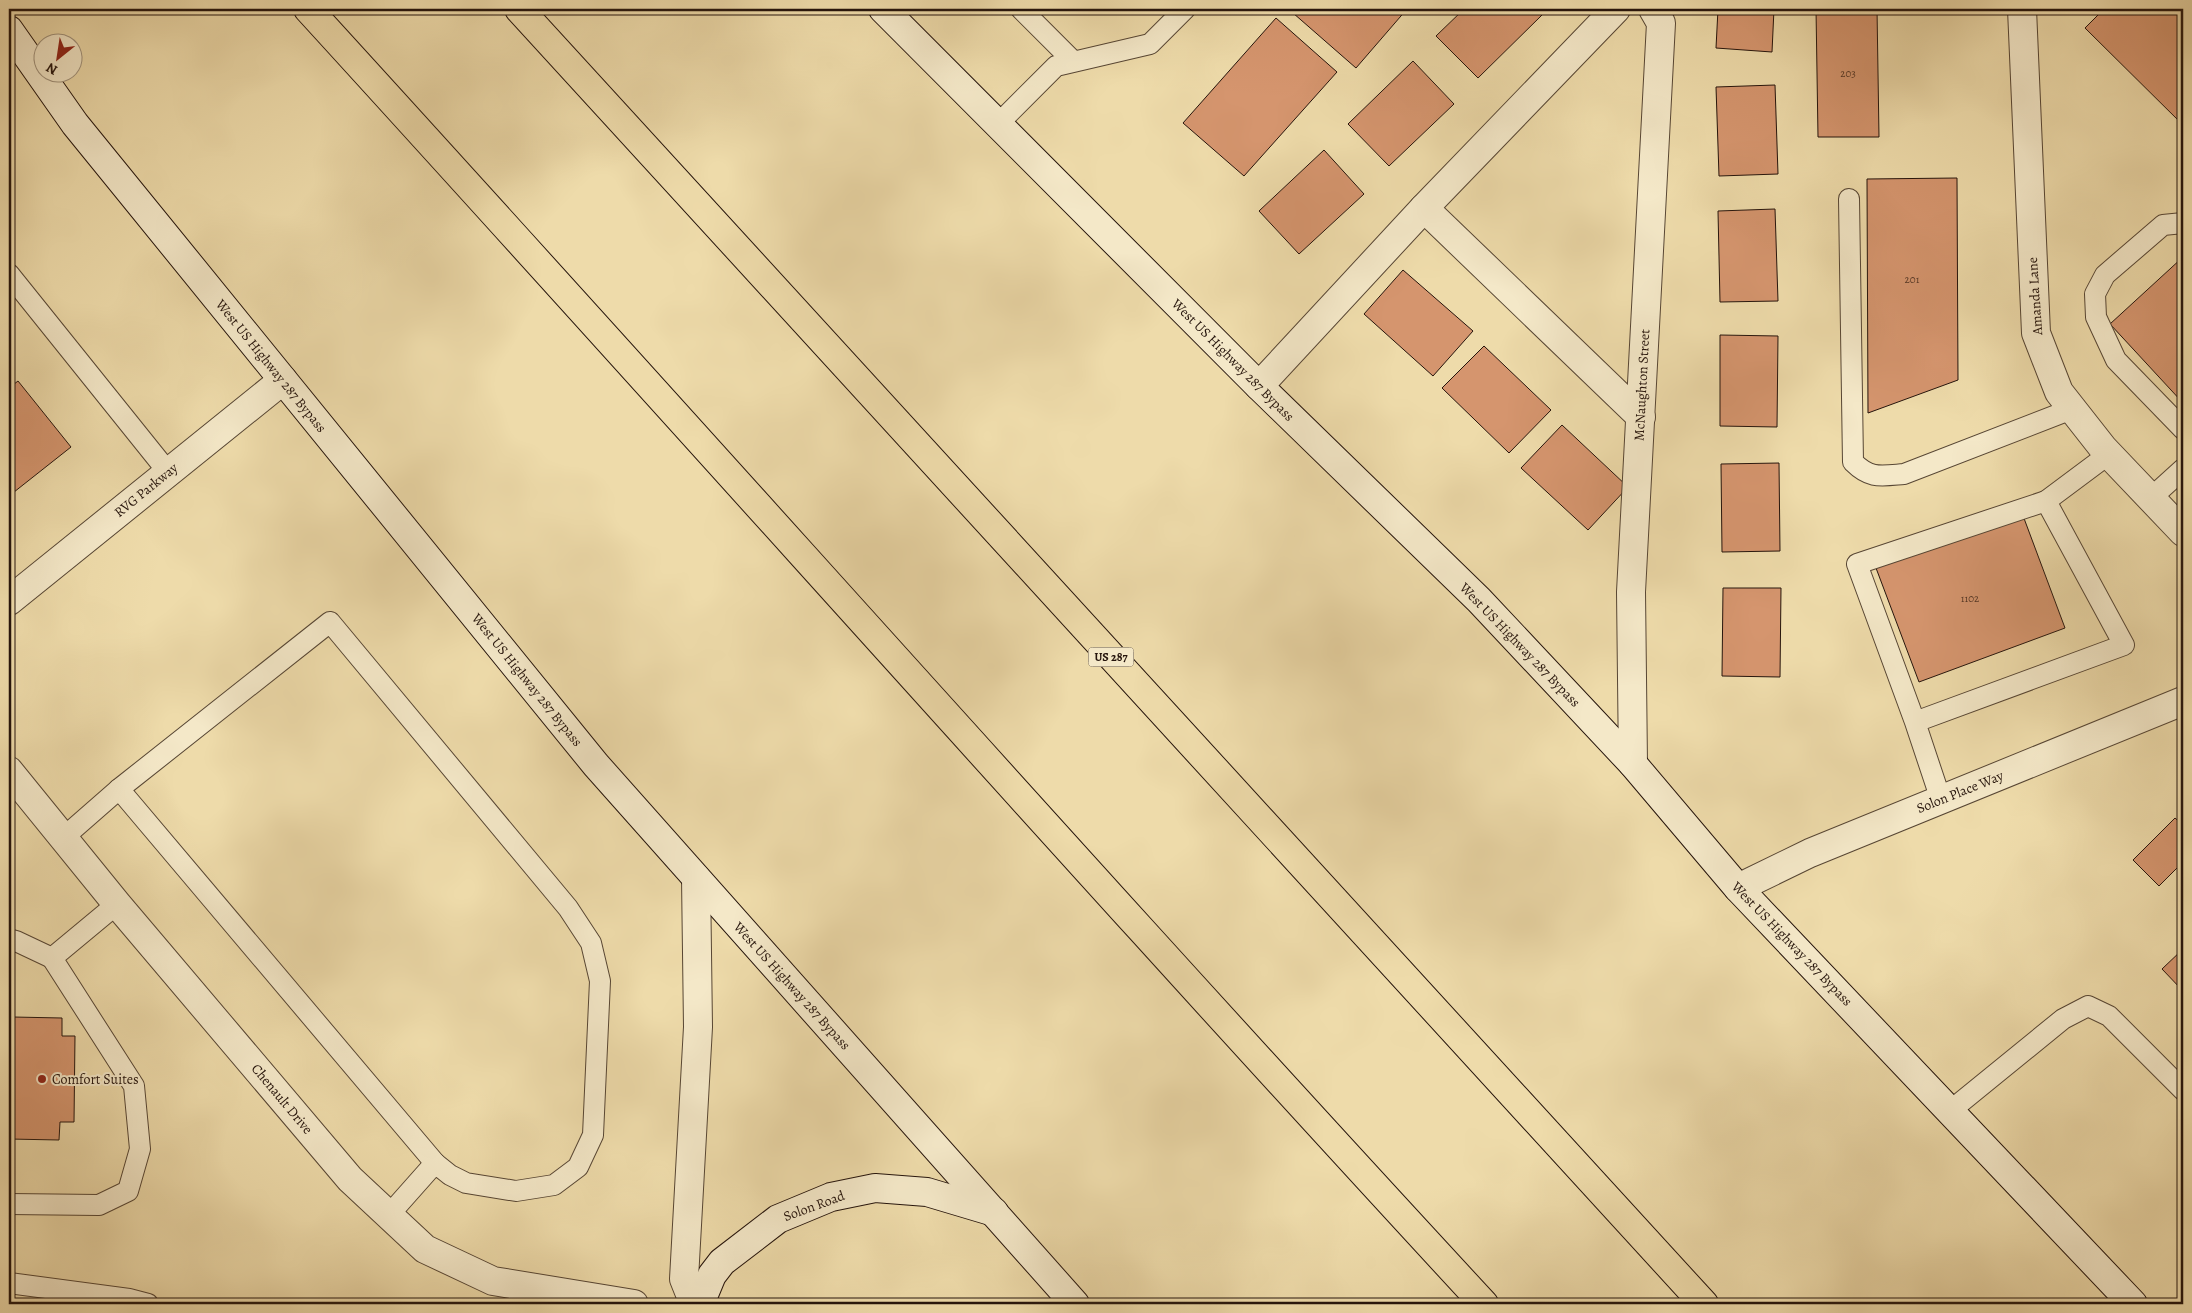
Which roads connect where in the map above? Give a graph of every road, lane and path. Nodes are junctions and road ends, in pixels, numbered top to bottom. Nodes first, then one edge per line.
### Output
1 (308, 9) edge
2 (518, 9) edge
3 (883, 9) edge
4 (1021, 9) edge
5 (1185, 9) edge
6 (1616, 9) edge
7 (1653, 9) edge
8 (2022, 9) edge
9 (9, 30) edge
10 (1073, 61) junction
11 (998, 124) junction
12 (1849, 199) dead end
13 (1424, 208) junction
14 (2183, 223) edge
15 (13, 288) edge
16 (283, 380) junction
17 (1259, 386) junction
18 (2072, 409) junction
19 (1641, 417) junction
20 (2183, 429) edge
21 (2109, 454) junction
22 (2183, 468) edge
23 (168, 472) junction
24 (2151, 498) junction
25 (2046, 501) junction
26 (2183, 532) edge
27 (9, 601) edge
28 (2183, 701) edge
29 (1915, 722) junction
30 (1633, 764) junction
31 (9, 771) edge
32 (119, 789) junction
33 (1941, 800) junction
34 (63, 838) junction
35 (696, 878) junction
36 (1738, 888) junction
37 (117, 904) junction
38 (9, 939) edge
39 (52, 958) junction
40 (2183, 1090) edge
41 (1950, 1111) junction
42 (435, 1163) junction
43 (9, 1204) edge
44 (994, 1212) junction
45 (388, 1216) junction
46 (9, 1283) edge
47 (148, 1304) edge
48 (634, 1304) edge
49 (694, 1304) edge
50 (700, 1304) edge
51 (1076, 1304) edge
52 (1484, 1304) edge
53 (1704, 1304) edge
54 (2133, 1304) edge

1 - 52 highway
2 - 53 highway, US 287
3 - 11 street, West US Highway 287 Bypass
4 - 10 lane
5 - 10 lane
6 - 13 street
7 - 19 street, McNaughton Street
8 - 18 street, Amanda Lane
9 - 16 street, West US Highway 287 Bypass
10 - 11 lane
11 - 17 street, West US Highway 287 Bypass
12 - 18 lane
13 - 17 street
13 - 19 street
14 - 20 lane
15 - 23 lane
16 - 23 street, RVG Parkway
16 - 35 street, West US Highway 287 Bypass
17 - 30 street, West US Highway 287 Bypass
18 - 21 street, Amanda Lane
19 - 30 street, McNaughton Street
21 - 24 street, Amanda Lane
21 - 25 lane
22 - 24 lane
23 - 27 street, RVG Parkway
24 - 26 street, Amanda Lane
25 - 29 lane
25 - 29 lane
28 - 33 street, Solon Place Way
29 - 33 lane
30 - 36 street, West US Highway 287 Bypass
31 - 34 street, Chenault Drive
32 - 34 lane
32 - 42 lane
32 - 42 lane
33 - 36 street, Solon Place Way
34 - 37 street, Chenault Drive
35 - 44 street, West US Highway 287 Bypass
35 - 49 street
36 - 41 street, West US Highway 287 Bypass
37 - 39 lane
37 - 45 street, Chenault Drive
38 - 39 lane
39 - 43 lane
40 - 41 lane
41 - 54 street, West US Highway 287 Bypass
42 - 45 lane
44 - 50 street, Solon Road
44 - 51 street, West US Highway 287 Bypass
45 - 48 street, Chenault Drive
46 - 47 lane

